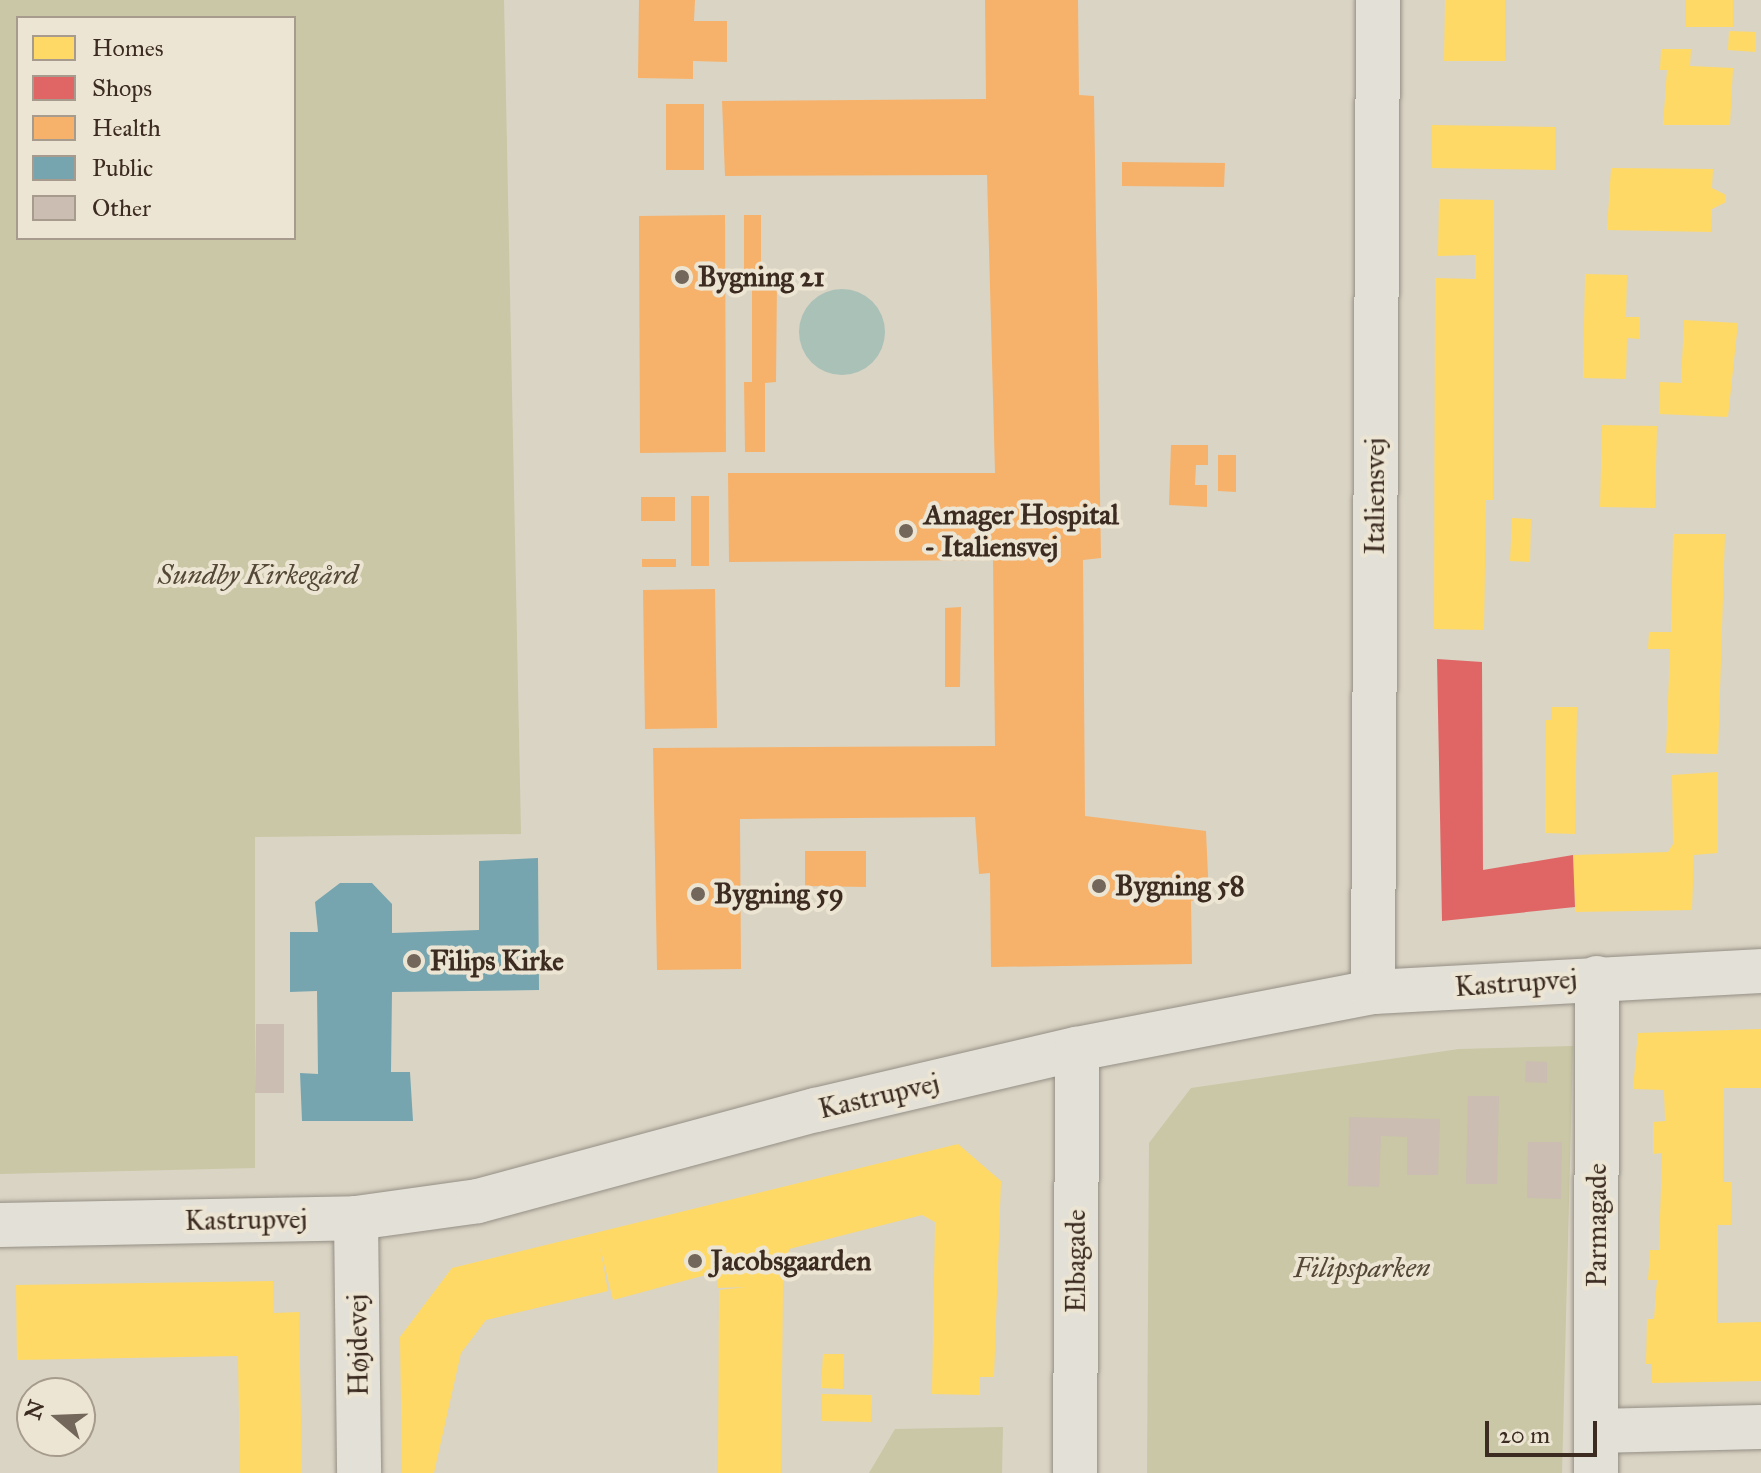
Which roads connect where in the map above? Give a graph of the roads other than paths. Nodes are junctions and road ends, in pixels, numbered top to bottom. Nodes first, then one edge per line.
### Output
1 (1378, 0) edge
2 (1761, 971) edge
3 (1597, 978) junction
4 (1373, 992) junction
5 (1077, 1049) junction
6 (356, 1218) junction
7 (0, 1225) edge
8 (1761, 1427) edge
9 (1597, 1452) edge
10 (359, 1473) edge
11 (1075, 1473) edge

1 - 4 street, Italiensvej
2 - 3 street, Kastrupvej
3 - 4 street, Kastrupvej
3 - 9 street, Parmagade
4 - 5 street, Kastrupvej
5 - 6 street, Kastrupvej
5 - 11 street, Elbagade
6 - 7 street, Kastrupvej
6 - 10 street, Højdevej
8 - 9 street

